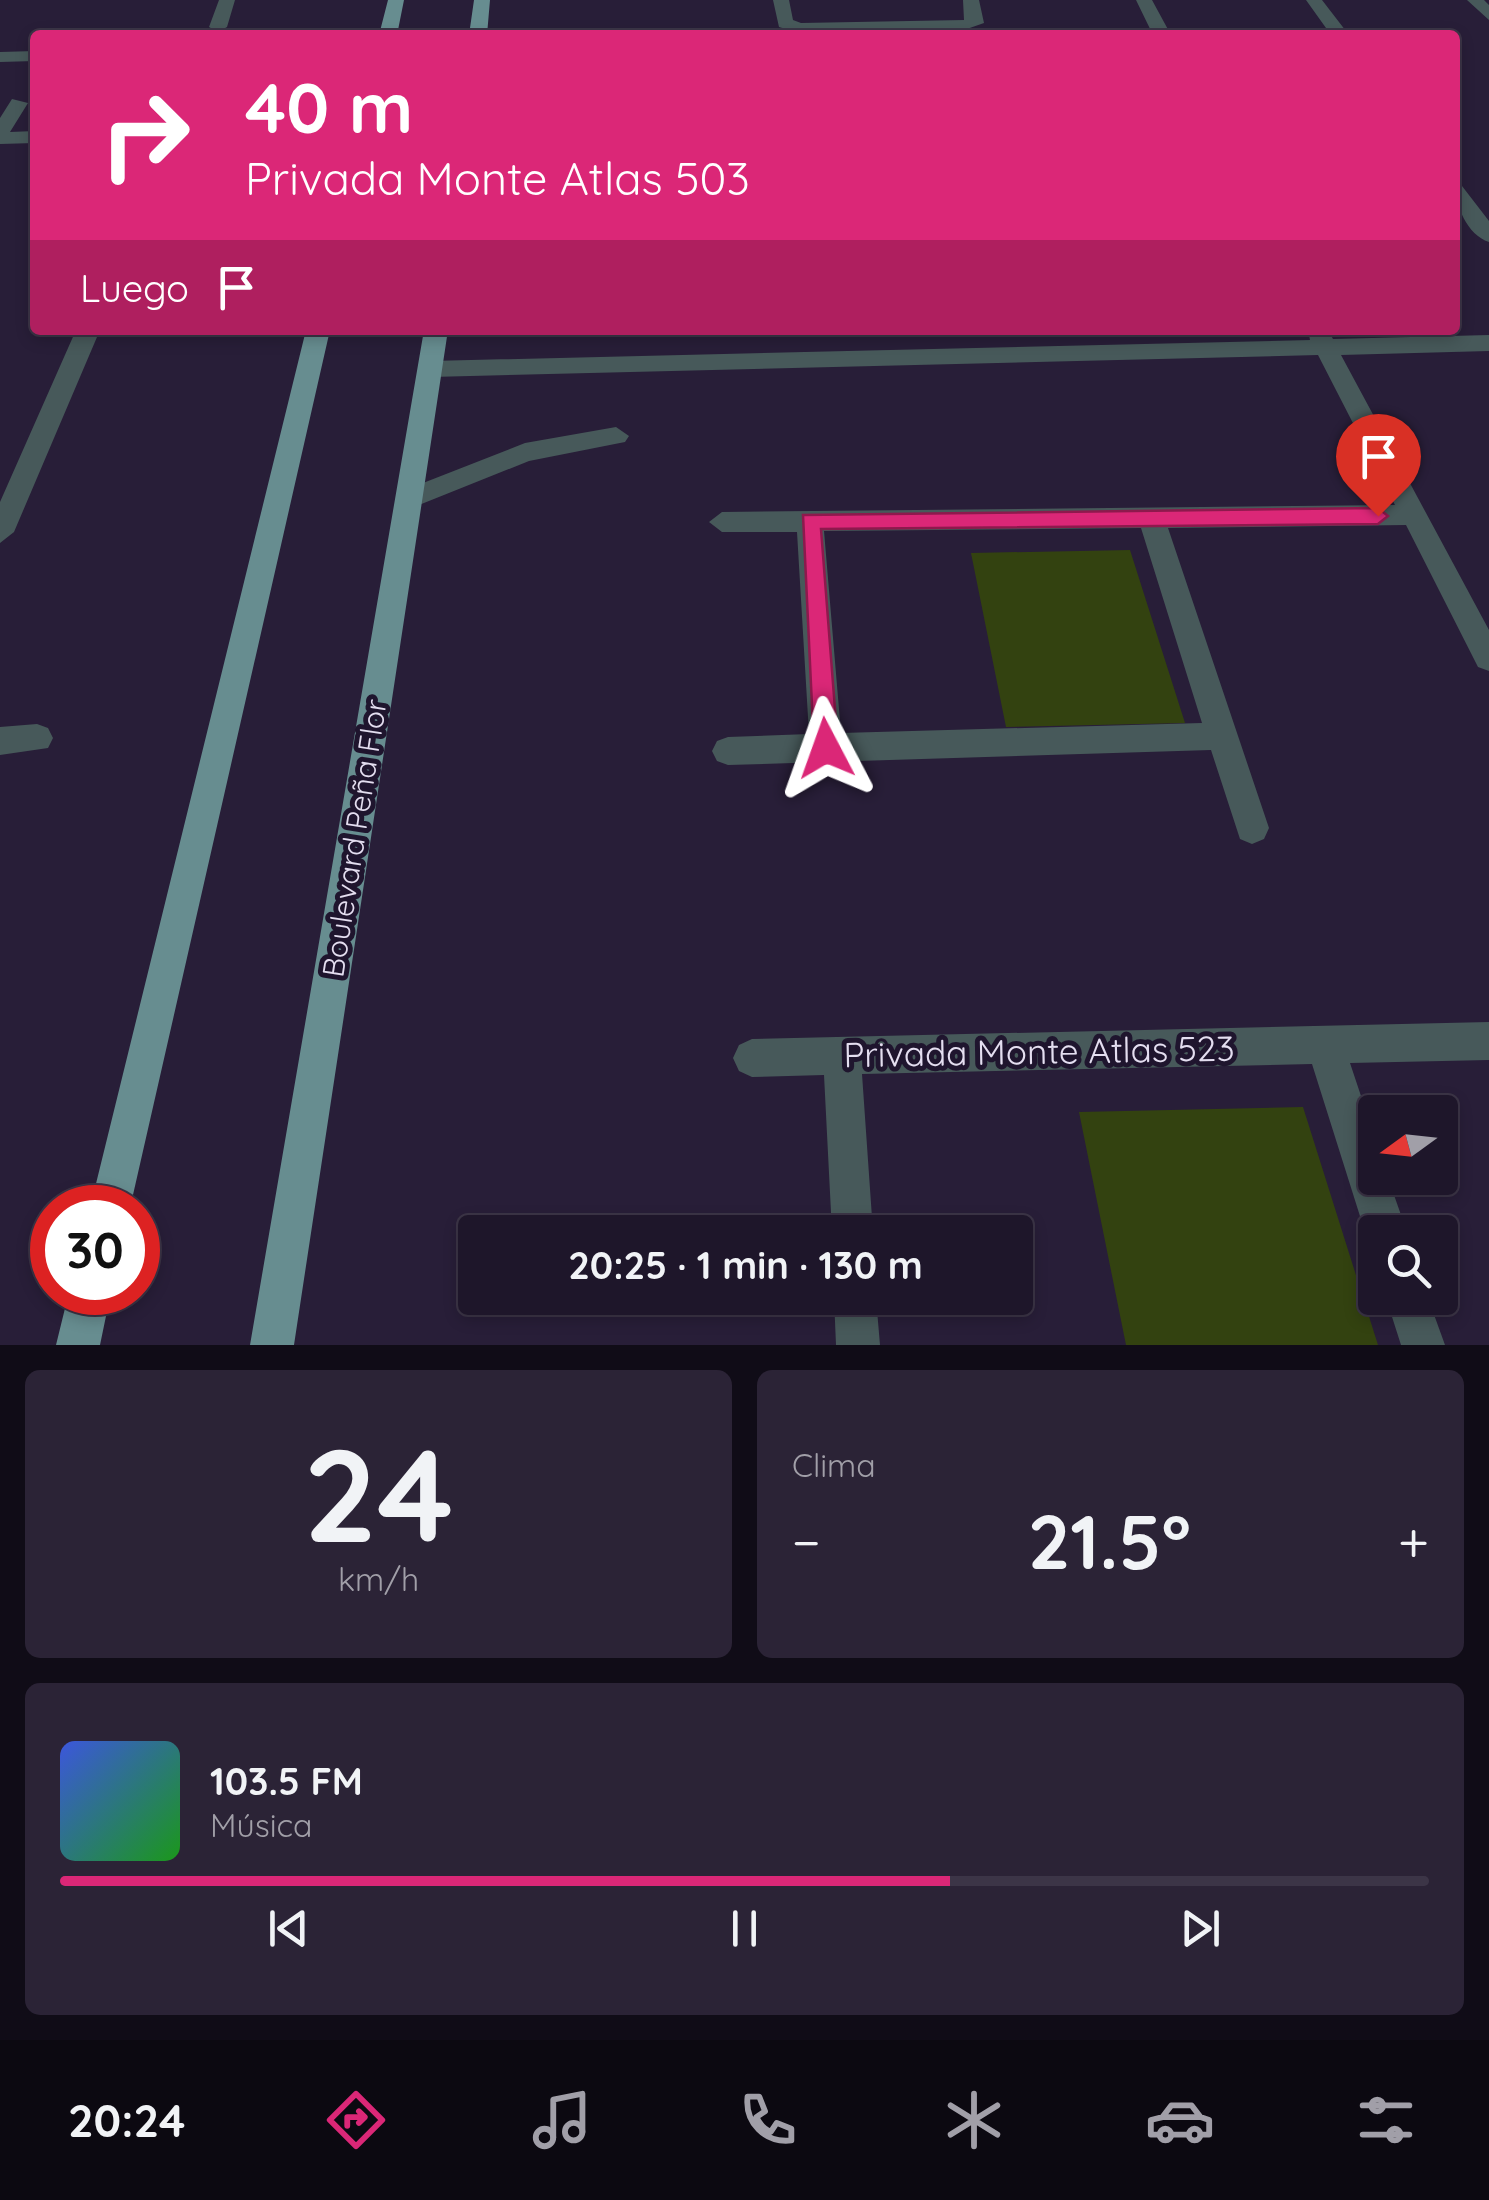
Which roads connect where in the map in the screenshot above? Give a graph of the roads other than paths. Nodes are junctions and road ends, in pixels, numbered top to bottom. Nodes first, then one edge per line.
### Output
1 (227, 0) edge
2 (396, 0) edge
3 (482, 0) edge
4 (781, 0) edge
5 (971, 0) edge
6 (1144, 0) edge
7 (1314, 0) edge
8 (1475, 0) edge
9 (1489, 15) edge
10 (218, 27) dead end
11 (389, 30) edge
12 (479, 30) edge
13 (1159, 30) edge
14 (1336, 30) edge
15 (30, 56) edge
16 (0, 57) edge
17 (30, 72) edge
18 (0, 73) edge
19 (19, 104) dead end
20 (0, 135) edge
21 (30, 137) edge
22 (1460, 194) edge
23 (1460, 197) edge
24 (1489, 198) edge
25 (1489, 236) edge
26 (86, 335) edge
27 (317, 335) edge
28 (435, 335) edge
29 (1321, 338) edge
30 (1489, 343) edge
31 (430, 369) junction
32 (616, 436) dead end
33 (409, 499) junction
34 (1416, 516) junction
35 (1151, 518) junction
36 (2, 521) edge
37 (810, 521) junction
38 (722, 522) dead end
39 (1489, 658) edge
40 (1222, 736) junction
41 (37, 738) dead end
42 (0, 741) edge
43 (826, 748) junction
44 (728, 751) dead end
45 (1252, 828) dead end
46 (1489, 1041) edge
47 (1325, 1045) junction
48 (842, 1055) junction
49 (752, 1058) dead end
50 (115, 1185) edge
51 (851, 1215) edge
52 (1380, 1215) edge
53 (85, 1315) edge
54 (856, 1315) edge
55 (1413, 1315) edge
56 (78, 1345) edge
57 (272, 1345) edge
58 (858, 1345) edge
59 (1423, 1345) edge

1 - 10 street
2 - 11 main road
3 - 12 main road
4 - 5 street
6 - 13 street
7 - 14 street
8 - 9 street
15 - 16 street
17 - 18 street
19 - 20 street
20 - 21 street
22 - 24 street
23 - 25 street
26 - 36 street
27 - 50 main road
28 - 31 main road, Boulevard Peña Flor
29 - 30 street
29 - 31 street
29 - 34 street
31 - 33 main road, Boulevard Peña Flor
32 - 33 street
33 - 57 main road, Boulevard Peña Flor
34 - 35 street
34 - 39 street
35 - 37 street
35 - 40 street
37 - 38 street
37 - 43 street
40 - 43 street
40 - 45 street
41 - 42 street
43 - 44 street
46 - 47 street, Privada Monte Atlas 523
47 - 48 street, Privada Monte Atlas 523
47 - 52 street
48 - 49 street, Privada Monte Atlas 523
48 - 51 street
53 - 56 main road
54 - 58 street
55 - 59 street

